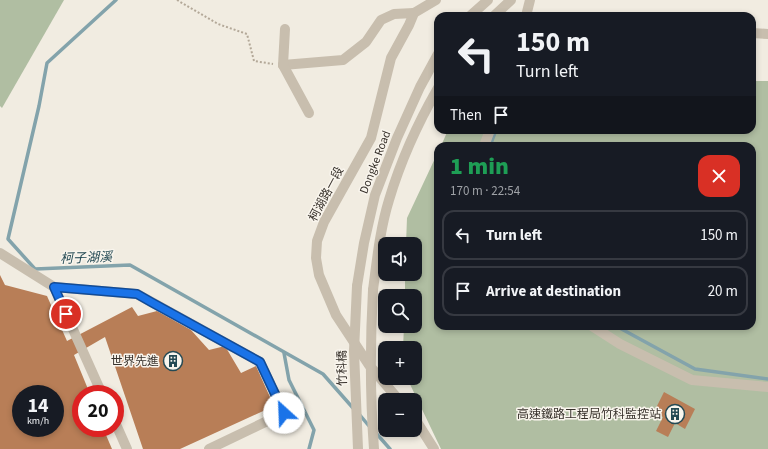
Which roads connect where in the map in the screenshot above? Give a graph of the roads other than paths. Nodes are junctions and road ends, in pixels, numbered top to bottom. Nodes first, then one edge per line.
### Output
1 (436, 0) edge
2 (488, 0) edge
3 (511, 0) edge
4 (530, 0) edge
5 (414, 12) junction
6 (474, 12) edge
7 (498, 12) edge
8 (527, 12) edge
9 (285, 29) dead end
10 (756, 33) edge
11 (768, 34) edge
12 (434, 61) edge
13 (283, 65) junction
14 (434, 95) edge
15 (309, 113) dead end
16 (0, 253) edge
17 (357, 286) joint
18 (54, 287) junction
19 (598, 330) edge
20 (98, 385) edge
21 (768, 387) edge
22 (393, 393) edge
23 (422, 430) edge
24 (122, 437) edge
25 (127, 449) edge
26 (209, 449) edge
27 (358, 449) edge
28 (374, 449) edge
29 (434, 449) edge

1 - 5 street
2 - 6 street
3 - 7 street
4 - 8 street
5 - 13 street
5 - 22 street, 柯湖路一段
9 - 13 street
10 - 11 street
12 - 17 street, Dongke Road
13 - 15 street
14 - 28 street, bridge
16 - 18 street
17 - 27 street, 竹科橋, bridge
18 - 20 street
18 - 26 street
19 - 21 street
23 - 29 street
24 - 25 street

